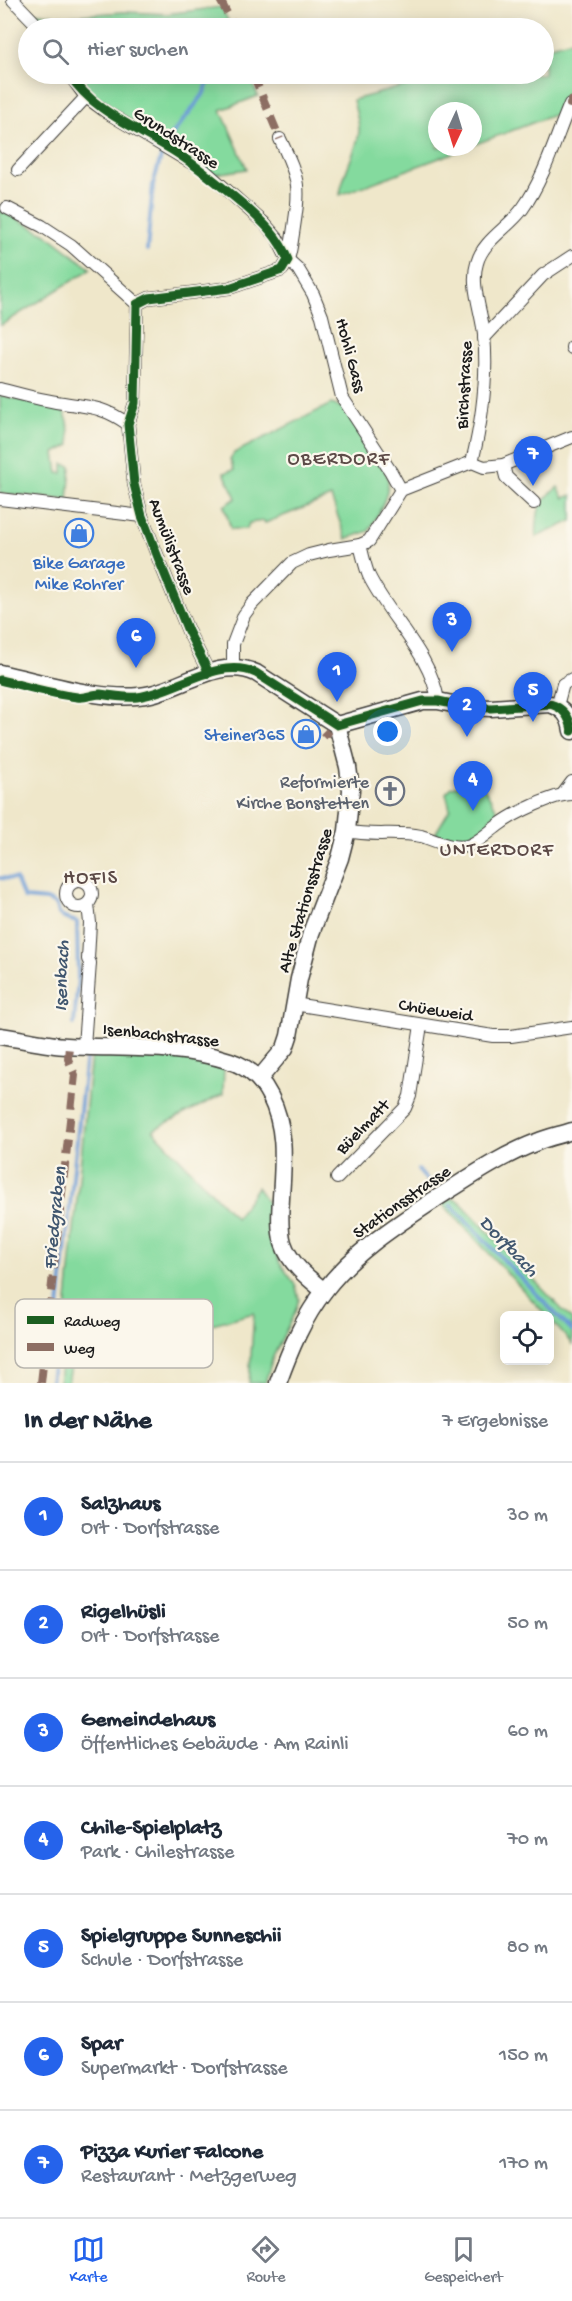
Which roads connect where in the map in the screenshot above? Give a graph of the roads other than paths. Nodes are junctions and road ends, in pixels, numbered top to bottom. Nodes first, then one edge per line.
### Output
1 (13, 0) edge
2 (30, 18) edge
3 (76, 84) edge
4 (86, 97) junction
5 (570, 104) dead end
6 (280, 139) dead end
7 (18, 170) dead end
8 (7, 208) dead end
9 (572, 256) edge
10 (288, 260) junction
11 (137, 304) junction
12 (484, 338) junction
13 (0, 389) edge
14 (128, 424) junction
15 (572, 437) edge
16 (472, 462) junction
17 (503, 465) junction
18 (400, 490) junction
19 (0, 499) edge
20 (534, 503) dead end
21 (142, 516) junction
22 (360, 545) junction
23 (233, 667) junction
24 (0, 673) edge
25 (209, 673) junction
26 (572, 679) edge
27 (438, 701) junction
28 (557, 706) junction
29 (337, 724) junction
30 (572, 731) edge
31 (572, 782) edge
32 (568, 794) edge
33 (347, 831) junction
34 (88, 904) dead end
35 (294, 1004) junction
36 (421, 1025) junction
37 (572, 1027) edge
38 (0, 1036) edge
39 (84, 1046) junction
40 (259, 1079) junction
41 (572, 1131) edge
42 (337, 1178) dead end
43 (324, 1291) junction
44 (278, 1383) edge

1 - 2 street
3 - 4 street, Grundstrasse
4 - 7 street
4 - 10 street, Grundstrasse
5 - 12 street, Birchstrasse
6 - 10 street
8 - 11 street
9 - 12 street
10 - 11 street
10 - 18 street, Hohli Gass
11 - 14 street, Aumülistrasse
12 - 16 street, Birchstrasse
13 - 14 street
14 - 21 street, Aumülistrasse
15 - 17 street
16 - 17 street
16 - 18 street
17 - 20 street
18 - 22 street
19 - 21 street
21 - 25 street, Aumülistrasse
22 - 23 street
22 - 27 street
23 - 25 street
23 - 29 street
24 - 25 street
26 - 28 street
27 - 28 street
27 - 29 street
28 - 30 street
29 - 33 street, Alte Stationsstrasse
31 - 32 street
32 - 33 street
33 - 35 street, Alte Stationsstrasse
34 - 39 street
35 - 36 street, Chüeweid
35 - 40 street, Alte Stationsstrasse
36 - 37 street, Chüeweid
36 - 42 street, Büelmatt
38 - 39 street, Isenbachstrasse
39 - 40 street, Isenbachstrasse
40 - 43 street, Isenbachstrasse
41 - 43 street, Stationsstrasse
43 - 44 street, Stationsstrasse

